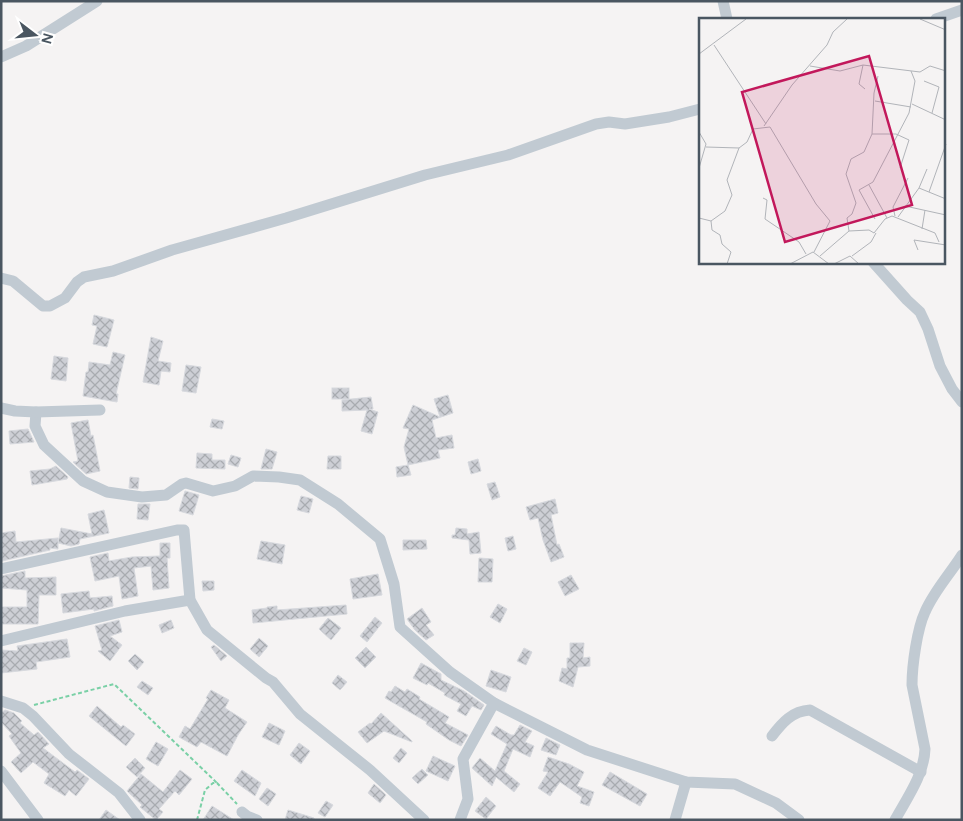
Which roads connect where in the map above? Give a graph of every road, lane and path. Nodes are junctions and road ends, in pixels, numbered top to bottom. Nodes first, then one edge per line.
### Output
1 (97, 1) edge
2 (723, 1) edge
3 (962, 10) edge
4 (727, 18) edge
5 (939, 18) edge
6 (1, 57) edge
7 (699, 109) edge
8 (875, 264) edge
9 (1, 278) edge
10 (962, 402) edge
11 (1, 408) edge
12 (100, 410) dead end
13 (36, 412) junction
14 (962, 555) edge
15 (1, 570) edge
16 (190, 600) junction
17 (1, 641) edge
18 (1, 701) edge
19 (494, 703) junction
20 (23, 708) junction
21 (772, 736) dead end
22 (921, 772) junction
23 (4, 780) edge
24 (686, 782) junction
25 (218, 783) junction
26 (242, 812) joint
27 (38, 820) edge
28 (140, 820) edge
29 (197, 820) edge
30 (257, 820) edge
31 (424, 820) edge
32 (460, 820) edge
33 (675, 820) edge
34 (799, 820) edge
35 (895, 820) edge

1 - 6 street
2 - 4 street
3 - 5 street
7 - 9 street
8 - 10 street
11 - 13 street
12 - 13 street
13 - 19 street
14 - 22 street
15 - 16 street
16 - 17 street
16 - 31 street
18 - 20 street
19 - 24 street
19 - 32 street
20 - 25 path
20 - 28 street
21 - 22 street
22 - 35 street
23 - 27 street
24 - 33 street
24 - 34 street
25 - 26 path
25 - 29 path
26 - 30 street

